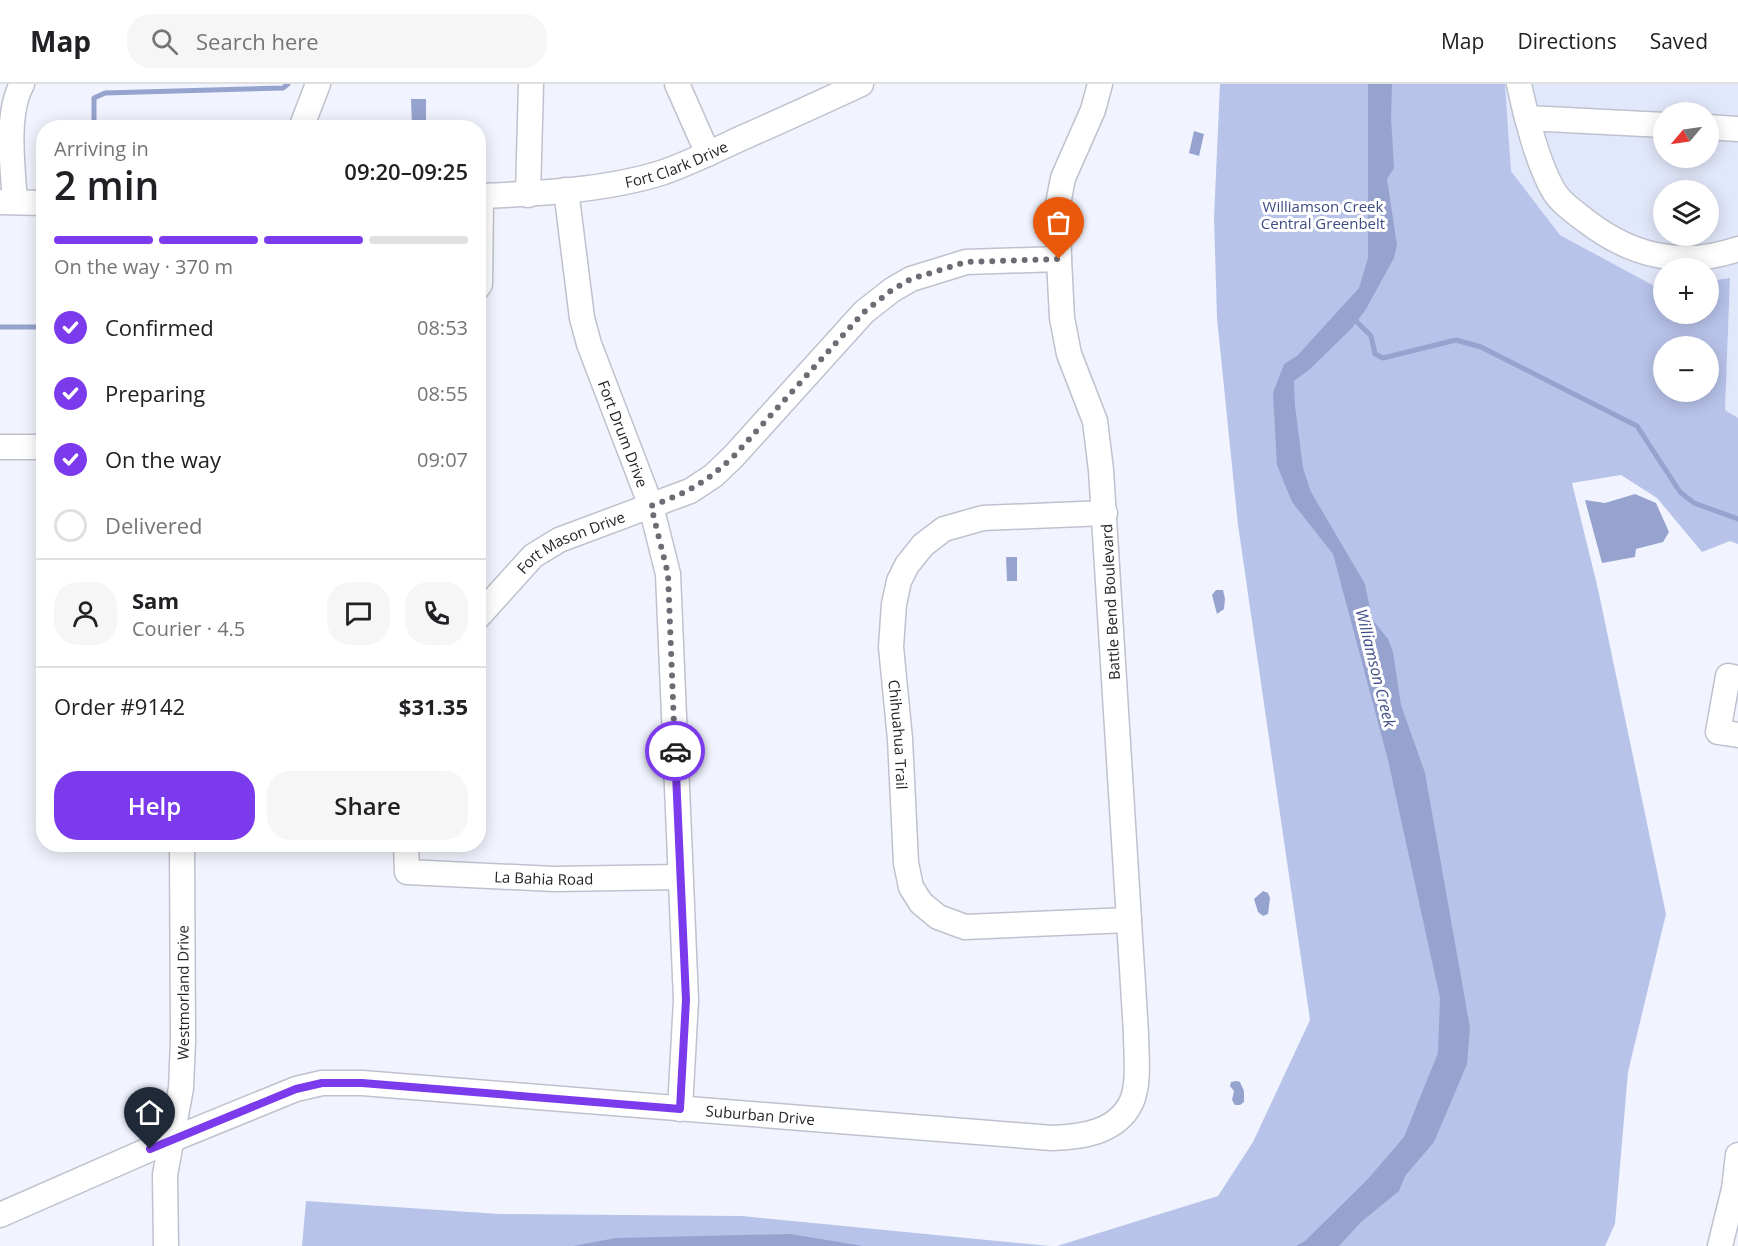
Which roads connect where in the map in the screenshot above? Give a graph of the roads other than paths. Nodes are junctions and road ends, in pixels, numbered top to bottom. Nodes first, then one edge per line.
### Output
1 (22, 84) edge
2 (318, 84) edge
3 (531, 84) edge
4 (677, 84) edge
5 (861, 84) edge
6 (1100, 84) edge
7 (1519, 84) edge
8 (1527, 118) junction
9 (304, 120) edge
10 (1653, 124) edge
11 (1719, 128) edge
12 (1738, 129) edge
13 (708, 154) junction
14 (566, 190) junction
15 (528, 195) junction
16 (486, 196) edge
17 (8, 202) edge
18 (36, 203) edge
19 (1738, 249) edge
20 (1059, 259) junction
21 (0, 447) edge
22 (36, 447) edge
23 (651, 506) junction
24 (1105, 513) junction
25 (486, 607) edge
26 (1738, 678) edge
27 (1738, 735) edge
28 (182, 852) edge
29 (406, 852) edge
30 (680, 877) junction
31 (1129, 920) junction
32 (680, 1109) junction
33 (1111, 1124) joint
34 (171, 1140) junction
35 (1738, 1155) edge
36 (2, 1207) edge
37 (166, 1246) edge
38 (1720, 1246) edge

1 - 17 street
2 - 9 street
3 - 15 street
4 - 13 street
5 - 13 street, Fort Clark Drive
6 - 20 street, Battle Bend Boulevard
7 - 8 street
8 - 10 street
8 - 19 street
11 - 12 street
13 - 14 street, Fort Clark Drive
14 - 15 street, Fort Clark Drive
14 - 23 street, Fort Drum Drive
15 - 16 street, Fort Clark Drive
17 - 18 street
20 - 23 street, Fort Mason Drive
20 - 24 street, Battle Bend Boulevard
21 - 22 street
23 - 25 street, Fort Mason Drive
23 - 30 street, Fort Drum Drive
24 - 31 street, Battle Bend Boulevard
24 - 31 street, Chihuahua Trail
26 - 27 street
28 - 34 street, Westmorland Drive
29 - 30 street, La Bahia Road
30 - 32 street, Fort Drum Drive
31 - 33 street, Battle Bend Boulevard
32 - 33 street, Suburban Drive
32 - 34 street, Suburban Drive
34 - 36 street, Suburban Drive
34 - 37 street, Westmorland Drive
35 - 38 street

